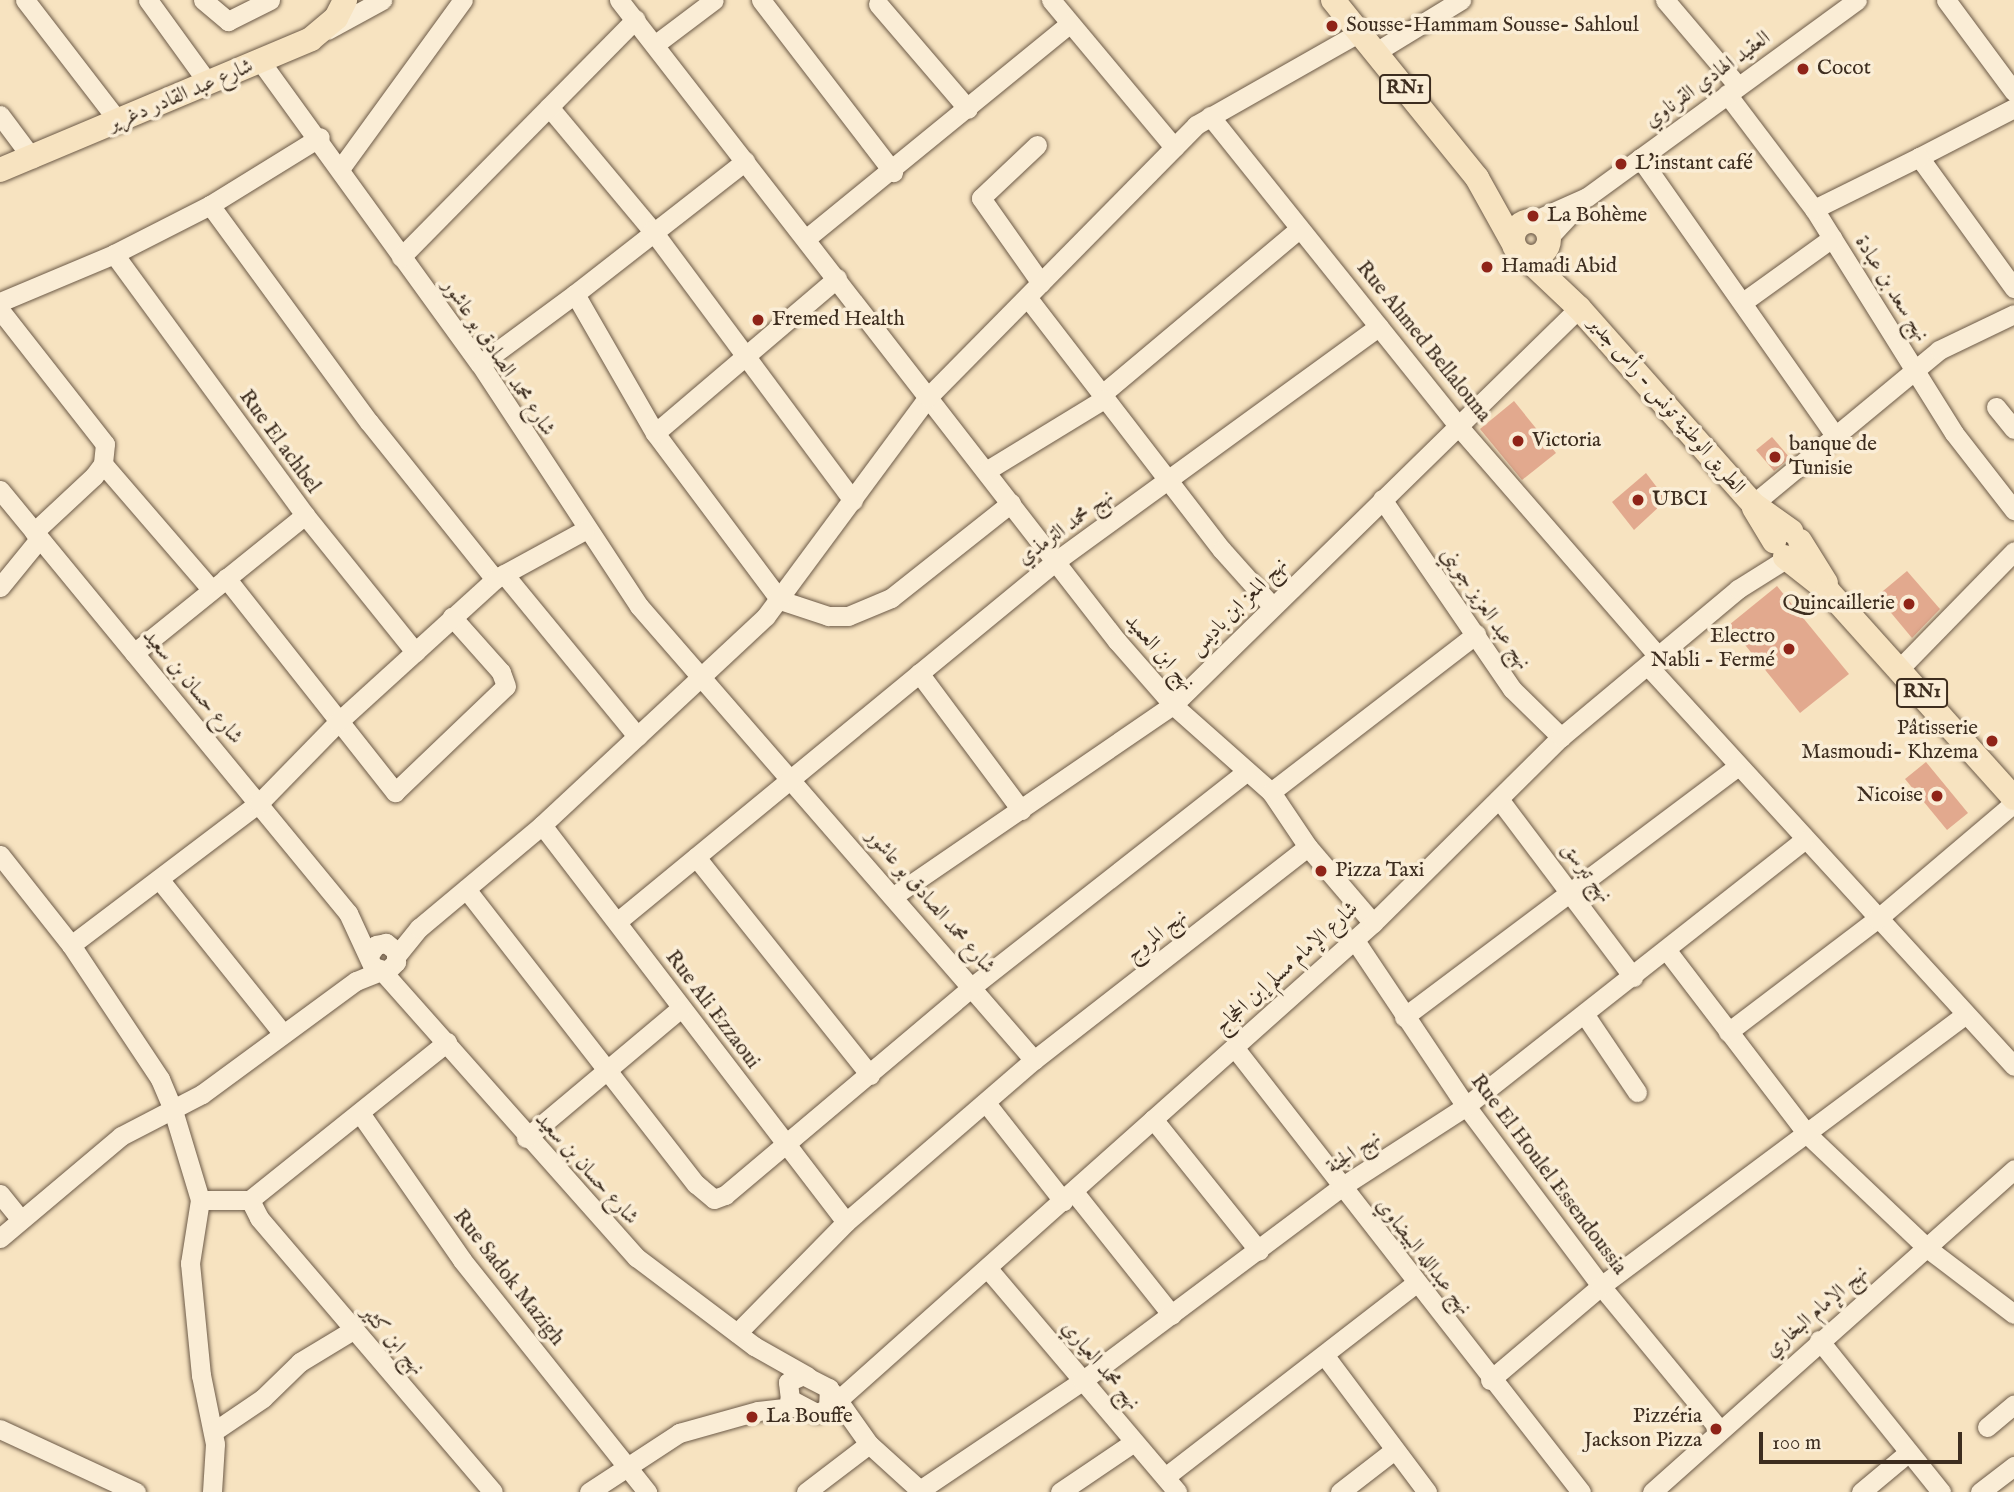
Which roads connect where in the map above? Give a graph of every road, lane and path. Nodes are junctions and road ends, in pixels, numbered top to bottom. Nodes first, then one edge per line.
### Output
1 (25, 0) edge
2 (148, 0) edge
3 (203, 0) edge
4 (270, 0) edge
5 (345, 0) edge
6 (382, 0) edge
7 (463, 0) edge
8 (619, 0) edge
9 (714, 0) edge
10 (761, 0) edge
11 (1051, 0) edge
12 (1333, 0) edge
13 (1461, 0) edge
14 (1665, 0) edge
15 (1857, 0) edge
16 (1946, 0) edge
17 (878, 4) dead end
18 (636, 19) junction
19 (1069, 24) junction
20 (323, 32) junction
21 (1367, 42) junction
22 (657, 43) junction
23 (261, 62) junction
24 (208, 83) junction
25 (1732, 90) junction
26 (2014, 92) edge
27 (549, 107) junction
28 (2014, 108) edge
29 (968, 109) junction
30 (0, 115) edge
31 (1210, 116) junction
32 (120, 122) junction
33 (320, 137) junction
34 (1037, 145) dead end
35 (1174, 147) junction
36 (1919, 157) junction
37 (32, 158) junction
38 (1640, 158) junction
39 (746, 161) junction
40 (340, 169) junction
41 (0, 170) edge
42 (892, 172) junction
43 (1477, 178) junction
44 (209, 205) junction
45 (1814, 209) junction
46 (1299, 229) junction
47 (652, 230) junction
48 (1541, 230) junction
49 (808, 237) junction
50 (1832, 238) junction
51 (1518, 248) junction
52 (114, 254) junction
53 (401, 257) junction
54 (837, 278) junction
55 (2014, 288) edge
56 (1034, 290) junction
57 (575, 294) junction
58 (0, 302) edge
59 (1742, 302) junction
60 (1579, 308) junction
61 (0, 310) edge
62 (2014, 314) edge
63 (1379, 326) junction
64 (747, 359) junction
65 (480, 364) junction
66 (1913, 369) junction
67 (928, 397) junction
68 (1102, 397) junction
69 (1996, 407) dead end
70 (1459, 427) junction
71 (2014, 429) edge
72 (655, 433) junction
73 (1835, 435) junction
74 (103, 464) junction
75 (986, 471) junction
76 (1169, 483) junction
77 (0, 490) edge
78 (1382, 499) junction
79 (853, 501) junction
80 (1011, 503) junction
81 (1753, 504) junction
82 (2014, 510) edge
83 (305, 515) junction
84 (585, 530) junction
85 (36, 535) junction
86 (1787, 548) junction
87 (2014, 551) edge
88 (1056, 561) junction
89 (499, 576) junction
90 (218, 583) junction
91 (0, 587) edge
92 (780, 600) junction
93 (1272, 606) junction
94 (452, 617) junction
95 (1476, 634) junction
96 (415, 652) junction
97 (134, 653) junction
98 (1653, 661) junction
99 (1900, 668) junction
100 (919, 673) junction
101 (699, 679) junction
102 (1173, 705) junction
103 (338, 722) junction
104 (637, 736) junction
105 (1561, 737) junction
106 (1737, 767) junction
107 (1247, 771) junction
108 (788, 776) junction
109 (1271, 792) junction
110 (1499, 799) junction
111 (2014, 800) edge
112 (259, 803) junction
113 (1021, 810) junction
114 (542, 824) junction
115 (1804, 841) junction
116 (1308, 847) junction
117 (0, 855) edge
118 (696, 857) junction
119 (159, 879) junction
120 (1570, 887) junction
121 (466, 889) junction
122 (895, 895) junction
123 (1877, 919) junction
124 (618, 921) junction
125 (1373, 923) junction
126 (1353, 939) junction
127 (71, 945) junction
128 (1668, 952) junction
129 (383, 957) junction
130 (1633, 977) junction
131 (973, 986) junction
132 (681, 1008) junction
133 (1964, 1014) junction
134 (1585, 1015) junction
135 (1404, 1017) junction
136 (1728, 1032) junction
137 (283, 1034) junction
138 (447, 1042) junction
139 (1234, 1047) junction
140 (1034, 1060) junction
141 (2014, 1066) edge
142 (609, 1068) junction
143 (870, 1075) junction
144 (1637, 1092) dead end
145 (986, 1103) junction
146 (1466, 1106) junction
147 (172, 1107) junction
148 (360, 1113) junction
149 (1153, 1119) junction
150 (1808, 1135) junction
151 (526, 1138) junction
152 (784, 1143) junction
153 (2014, 1169) edge
154 (1341, 1187) junction
155 (0, 1194) edge
156 (1068, 1197) junction
157 (201, 1200) junction
158 (250, 1200) junction
159 (20, 1219) junction
160 (846, 1222) junction
161 (0, 1238) edge
162 (1927, 1248) junction
163 (1259, 1251) junction
164 (989, 1270) junction
165 (1415, 1284) junction
166 (1601, 1286) junction
167 (2014, 1314) edge
168 (1172, 1315) junction
169 (353, 1330) junction
170 (737, 1334) junction
171 (1819, 1340) junction
172 (754, 1346) junction
173 (1325, 1356) junction
174 (807, 1376) junction
175 (1490, 1380) junction
176 (1082, 1381) junction
177 (786, 1391) junction
178 (823, 1401) junction
179 (2014, 1404) edge
180 (758, 1411) junction
181 (1987, 1427) dead end
182 (0, 1429) edge
183 (1719, 1429) junction
184 (213, 1432) junction
185 (1134, 1442) junction
186 (869, 1444) junction
187 (1393, 1451) junction
188 (1909, 1452) junction
189 (626, 1465) junction
190 (2014, 1466) edge
191 (1171, 1485) edge
192 (921, 1491) edge
193 (136, 1492) edge
194 (212, 1492) edge
195 (493, 1492) edge
196 (589, 1492) edge
197 (647, 1492) edge
198 (806, 1492) edge
199 (1060, 1492) edge
200 (1340, 1492) edge
201 (1427, 1492) edge
202 (1581, 1492) edge
203 (1652, 1492) edge
204 (1861, 1492) edge
205 (1941, 1492) edge
206 (1980, 1492) edge

1 - 32 street
2 - 24 street
3 - 4 street
5 - 20 main road, شارع عبد القادر دغرير
6 - 20 street
7 - 40 street
8 - 18 street, نهج ابن العميد
9 - 22 street
10 - 42 street
11 - 19 street
12 - 21 main road, الطريق الوطنية تونس - رأس جدير / RN1
13 - 21 street
14 - 25 street, نهج سعد بن عبادة
15 - 25 street, العقيد الهادي القرناوي
16 - 26 street
17 - 29 street
18 - 22 street, نهج ابن العميد
18 - 27 street
19 - 29 street
19 - 35 street
20 - 23 main road, شارع عبد القادر دغرير
21 - 31 street
21 - 43 main road, الطريق الوطنية تونس - رأس جدير / RN1
22 - 39 street, نهج ابن العميد
23 - 24 main road, شارع عبد القادر دغرير
23 - 33 street, شارع محمد الصادق بو عاشور
24 - 32 main road, شارع عبد القادر دغرير
25 - 38 street, العقيد الهادي القرناوي
25 - 45 street, نهج سعد بن عبادة
27 - 47 street
27 - 53 street
28 - 36 street
29 - 42 street
30 - 37 street
31 - 35 street
31 - 46 street, Rue Ahmed Bellalouna
32 - 37 main road, شارع عبد القادر دغرير
33 - 40 street, شارع محمد الصادق بو عاشور
33 - 44 street
34 - 56 street
35 - 56 street
36 - 45 street
36 - 55 street
37 - 41 main road, شارع عبد القادر دغرير
38 - 48 street, العقيد الهادي القرناوي
38 - 59 street
39 - 47 street
39 - 49 street, نهج ابن العميد
40 - 53 street, شارع محمد الصادق بو عاشور
42 - 49 street
43 - 48 main road, الطريق الوطنية تونس - رأس جدير / RN1
43 - 51 main road, الطريق الوطنية تونس - رأس جدير / RN1
44 - 52 street
44 - 89 street
45 - 50 street, نهج سعد بن عبادة
46 - 63 street, Rue Ahmed Bellalouna
46 - 68 street
47 - 57 street
47 - 64 street
48 - 51 main road
48 - 51 main road
48 - 60 main road, الطريق الوطنية تونس - رأس جدير / RN1
49 - 54 street, نهج ابن العميد
50 - 59 street
50 - 66 street, نهج سعد بن عبادة
51 - 60 main road, الطريق الوطنية تونس - رأس جدير / RN1
52 - 58 street
52 - 83 street, Rue El achbel
53 - 65 street, شارع محمد الصادق بو عاشور
54 - 64 street
54 - 67 street, نهج ابن العميد
56 - 67 street
56 - 68 street
57 - 65 street
57 - 72 street
59 - 73 street
60 - 70 street, نهج المعز ابن باديس
60 - 81 main road, الطريق الوطنية تونس - رأس جدير / RN1
61 - 74 street
62 - 66 street
63 - 70 street, Rue Ahmed Bellalouna
63 - 76 street, نهج محمد الترمذي
64 - 72 street
64 - 79 street
65 - 84 street, شارع محمد الصادق بو عاشور
66 - 73 street
66 - 82 street, نهج سعد بن عبادة
67 - 75 street, نهج ابن العميد
67 - 79 street
68 - 75 street
68 - 76 street
69 - 71 street
70 - 78 street, نهج المعز ابن باديس
70 - 98 street, Rue Ahmed Bellalouna
72 - 92 street
73 - 81 street
74 - 85 street
74 - 90 street
75 - 80 street, نهج ابن العميد
76 - 88 street, نهج محمد الترمذي
76 - 93 street
77 - 85 street, شارع حسان بن سعيد
78 - 93 street, نهج المعز ابن باديس
78 - 95 street, نهج عبد العزيز جويني
79 - 92 street
80 - 88 street, نهج ابن العميد
80 - 92 street
81 - 86 main road, الطريق الوطنية تونس - رأس جدير / RN1
83 - 90 street
83 - 96 street, Rue El achbel
84 - 89 street
84 - 101 street, شارع محمد الصادق بو عاشور
85 - 91 street
85 - 97 street, شارع حسان بن سعيد
86 - 98 street, شارع اﻹمام مسلم إبن الحجاج
86 - 99 main road, الطريق الوطنية تونس - رأس جدير / RN1
87 - 99 street
88 - 100 street, نهج محمد الترمذي
88 - 102 street, نهج ابن العميد
89 - 94 street
89 - 104 street
90 - 97 street
90 - 103 street
92 - 101 street
93 - 102 street, نهج المعز ابن باديس
94 - 96 street
94 - 103 street
95 - 105 street, نهج عبد العزيز جويني
95 - 109 street
96 - 103 street
97 - 112 street, شارع حسان بن سعيد
98 - 105 street, شارع اﻹمام مسلم إبن الحجاج
98 - 106 street, Rue Ahmed Bellalouna
99 - 111 main road, الطريق الوطنية تونس - رأس جدير / RN1
100 - 108 street, نهج محمد الترمذي
100 - 113 street
101 - 104 street
101 - 108 street, شارع محمد الصادق بو عاشور
102 - 107 street, نهج ابن العميد
102 - 113 street, نهج المعز ابن باديس
103 - 112 street
104 - 114 street
105 - 110 street, شارع اﻹمام مسلم إبن الحجاج
106 - 115 street, Rue Ahmed Bellalouna
106 - 120 street
107 - 109 street, نهج ابن العميد
107 - 131 street
108 - 118 street, نهج محمد الترمذي
108 - 122 street, شارع محمد الصادق بو عاشور
109 - 116 street, نهج ابن العميد
110 - 120 street, نهج تبرسق
110 - 125 street, شارع اﻹمام مسلم إبن الحجاج
111 - 123 street
112 - 119 street
112 - 129 street, شارع حسان بن سعيد
113 - 122 street, نهج المعز ابن باديس
114 - 121 street
114 - 124 street, Rue Ali Ezzaoui
115 - 123 street, Rue Ahmed Bellalouna
115 - 128 street, نهج الجنة
116 - 125 street, نهج ابن العميد
116 - 140 street, نهج المروج
117 - 127 street
118 - 124 street, نهج محمد الترمذي
118 - 143 street
119 - 127 street
119 - 137 street
120 - 130 street, نهج تبرسق
120 - 135 street
121 - 129 street
121 - 142 street
122 - 131 street, شارع محمد الصادق بو عاشور
123 - 133 street, Rue Ahmed Bellalouna
123 - 136 street
124 - 132 street, Rue Ali Ezzaoui
125 - 126 street, شارع اﻹمام مسلم إبن الحجاج
126 - 135 street, Rue El Houlel Essendoussia
126 - 139 street, شارع اﻹمام مسلم إبن الحجاج
127 - 147 street
128 - 130 street, نهج الجنة
128 - 136 street
129 - 137 street
129 - 138 street, شارع حسان بن سعيد
130 - 134 street, نهج الجنة
131 - 140 street, شارع محمد الصادق بو عاشور
131 - 143 street
132 - 142 street
132 - 152 street, Rue Ali Ezzaoui
133 - 141 street, Rue Ahmed Bellalouna
133 - 150 street
134 - 144 street
134 - 146 street, نهج الجنة
135 - 146 street, Rue El Houlel Essendoussia
136 - 150 street
137 - 147 street
138 - 148 street
138 - 151 street, شارع حسان بن سعيد
139 - 149 street, شارع اﻹمام مسلم إبن الحجاج
139 - 154 street, نهج عبدالله البيضاوي
140 - 145 street, نهج المروج
142 - 151 street
142 - 152 street
143 - 152 street
145 - 156 street
145 - 160 street, نهج المروج
146 - 154 street, نهج الجنة
146 - 166 street, Rue El Houlel Essendoussia
147 - 157 street
147 - 159 street
148 - 158 street
148 - 189 street, Rue Sadok Mazigh
149 - 156 street, شارع اﻹمام مسلم إبن الحجاج
149 - 163 street
150 - 162 street
150 - 166 street
151 - 170 street, شارع حسان بن سعيد
152 - 160 street, Rue Ali Ezzaoui
153 - 162 street, نهج الإمام البخاري
154 - 163 street, نهج الجنة
154 - 165 street, نهج عبدالله البيضاوي
155 - 159 street
156 - 164 street, شارع اﻹمام مسلم إبن الحجاج
156 - 168 street
157 - 158 street
157 - 184 street
158 - 169 street, نهج ابن كثير
159 - 161 street
160 - 170 street, نهج المروج
162 - 167 street
162 - 171 street, نهج الإمام البخاري
163 - 168 street, نهج الجنة
164 - 176 street, نهج محمد العياري
164 - 178 street, شارع اﻹمام مسلم إبن الحجاج
165 - 173 street
165 - 175 street, نهج عبدالله البيضاوي
166 - 175 street
166 - 183 street, Rue El Houlel Essendoussia
168 - 176 street, نهج الجنة
169 - 184 street
169 - 195 street, نهج ابن كثير
170 - 172 street, شارع حسان بن سعيد
171 - 183 street, نهج الإمام البخاري
171 - 188 street
172 - 174 street, شارع حسان بن سعيد
172 - 177 street, شارع حسان بن سعيد
173 - 187 street
173 - 191 street
174 - 177 street
174 - 178 street, شارع حسان بن سعيد
175 - 202 street, نهج عبدالله البيضاوي
176 - 185 street, نهج محمد العياري
176 - 192 street, نهج الجنة
177 - 178 street, شارع حسان بن سعيد
177 - 180 street
178 - 180 street
178 - 186 street
178 - 186 street
179 - 181 street
180 - 189 street
182 - 193 street
183 - 203 street, نهج الإمام البخاري
184 - 194 street
185 - 191 street, نهج محمد العياري
185 - 199 street
186 - 192 street
186 - 198 street
187 - 200 street
187 - 201 street
188 - 204 street
188 - 205 street
189 - 196 street
189 - 197 street, Rue Sadok Mazigh
190 - 206 street

